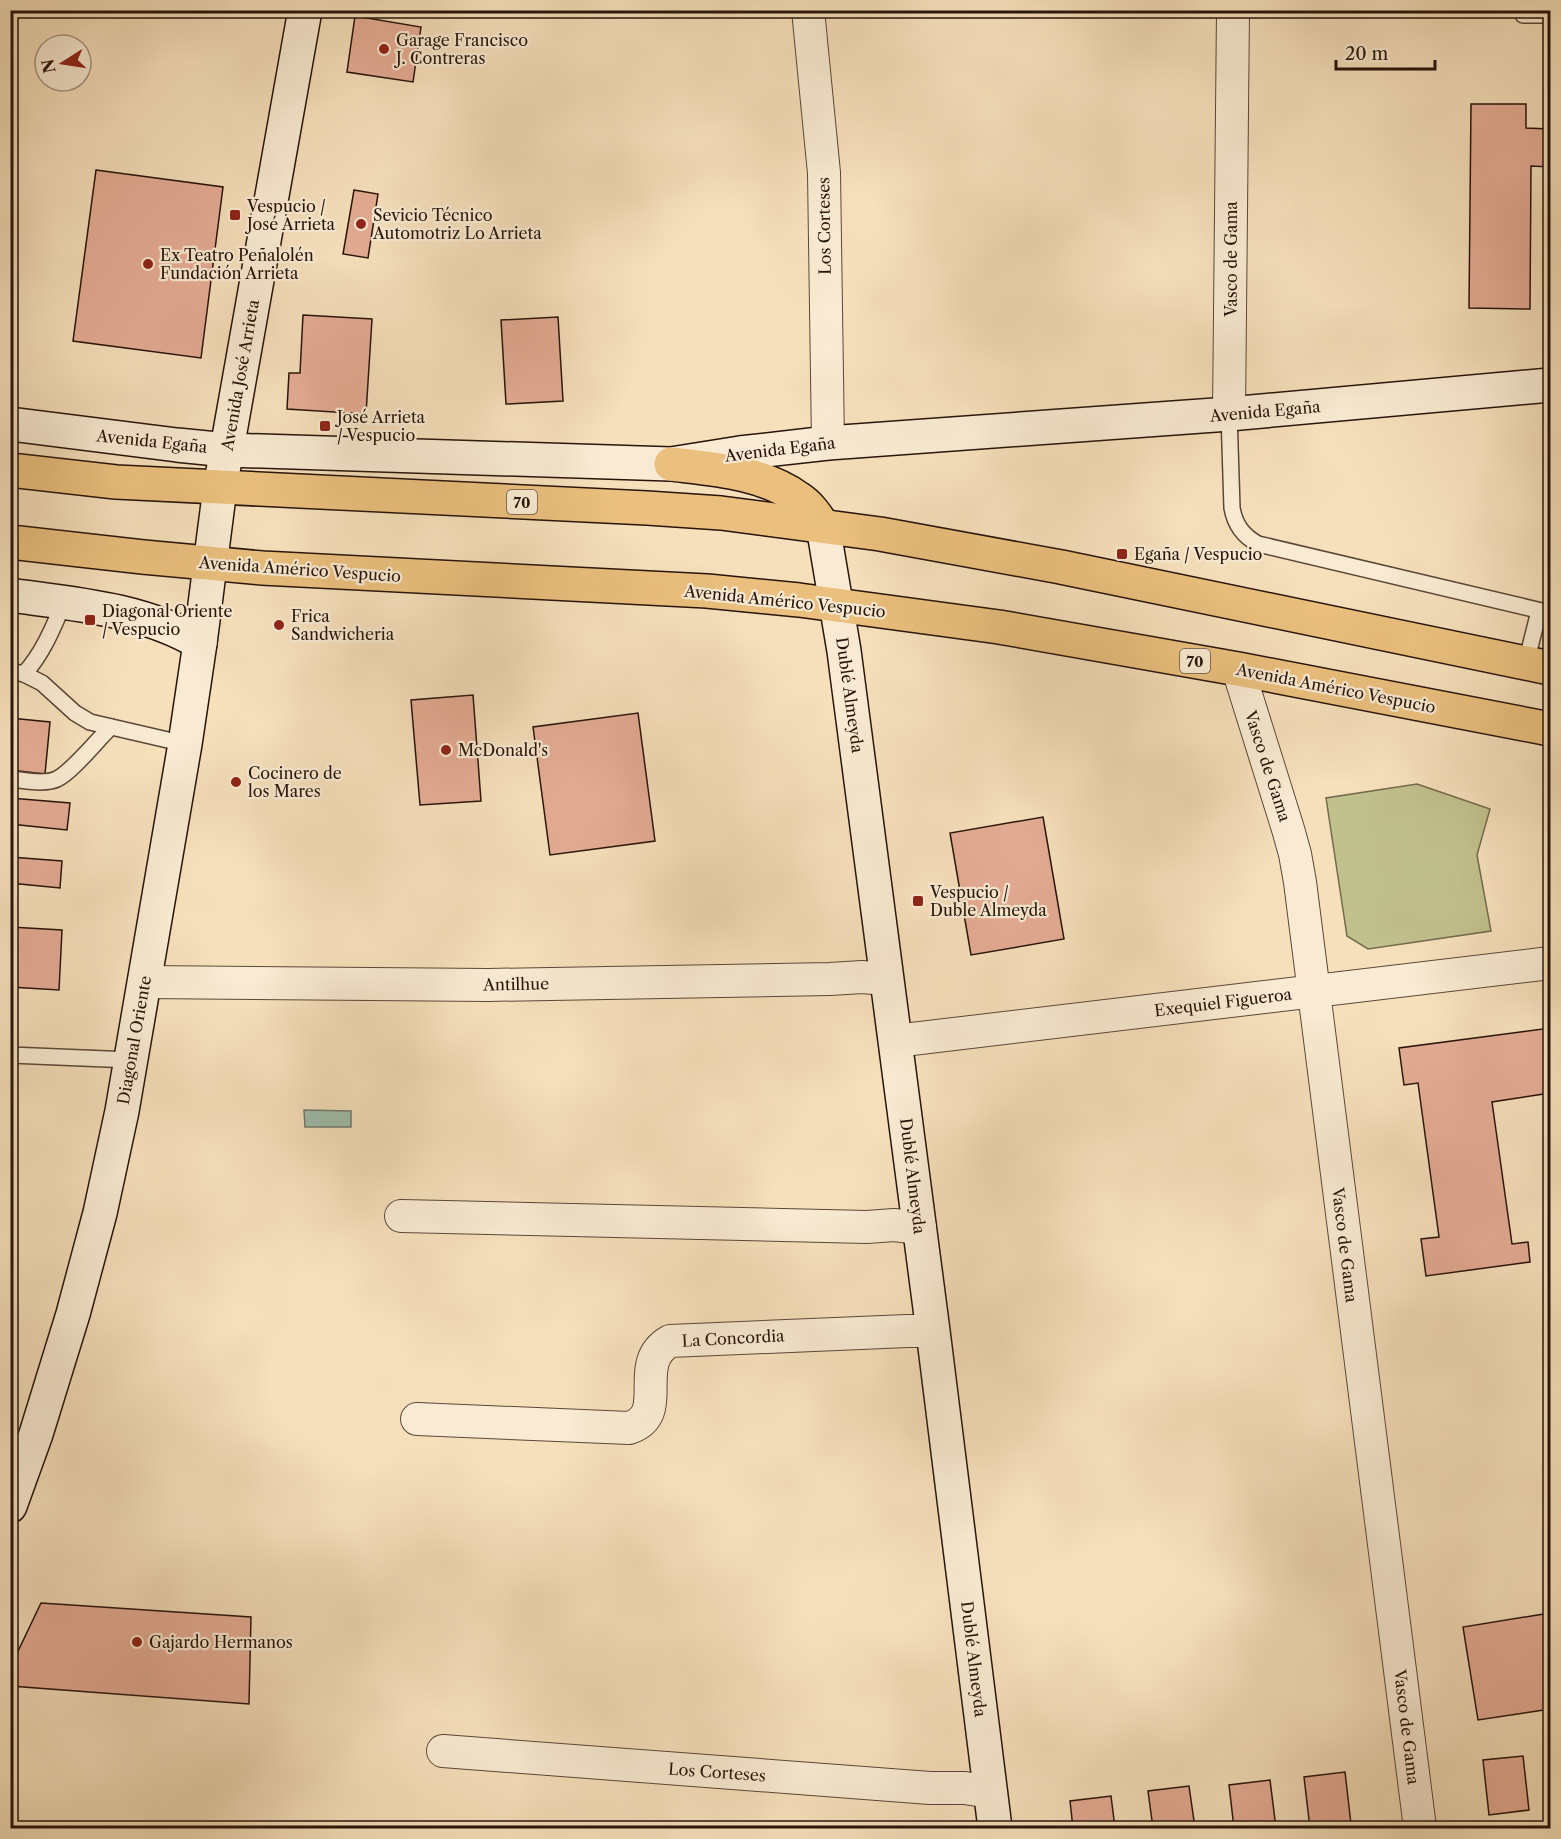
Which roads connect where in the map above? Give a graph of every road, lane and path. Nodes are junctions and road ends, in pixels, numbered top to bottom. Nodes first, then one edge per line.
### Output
1 (305, 10) edge
2 (808, 10) edge
3 (1233, 10) edge
4 (1523, 15) dead end
5 (1551, 15) edge
6 (1551, 385) edge
7 (1229, 414) junction
8 (10, 424) edge
9 (828, 442) junction
10 (227, 450) junction
11 (671, 464) junction
12 (10, 470) edge
13 (220, 488) junction
14 (823, 526) junction
15 (10, 542) edge
16 (210, 564) junction
17 (10, 595) edge
18 (64, 602) junction
19 (837, 604) junction
20 (1545, 612) edge
21 (200, 643) junction
22 (1542, 665) edge
23 (1238, 669) junction
24 (17, 673) edge
25 (111, 727) junction
26 (1551, 729) edge
27 (185, 744) junction
28 (10, 779) edge
29 (1551, 963) edge
30 (887, 979) junction
31 (144, 982) junction
32 (1313, 991) junction
33 (895, 1041) junction
34 (10, 1055) edge
35 (131, 1060) junction
36 (401, 1216) dead end
37 (920, 1228) junction
38 (933, 1331) junction
39 (417, 1419) dead end
40 (10, 1506) edge
41 (443, 1751) dead end
42 (990, 1792) junction
43 (995, 1828) edge
44 (1420, 1828) edge

1 - 10 main road, Avenida José Arrieta
2 - 9 street, Los Corteses
3 - 7 street, Vasco de Gama
4 - 5 lane
6 - 7 main road, Avenida Egaña
7 - 9 main road, Avenida Egaña
7 - 20 lane, Vasco de Gama
8 - 10 main road, Avenida Egaña
9 - 11 main road, Avenida Egaña
10 - 11 main road, Avenida Egaña
10 - 13 main road, Avenida José Arrieta
11 - 14 main road
12 - 13 main road, 70
13 - 14 main road, 70
13 - 16 main road, Avenida José Arrieta
14 - 19 main road, Dublé Almeyda
14 - 22 main road, 70
15 - 16 main road, Avenida Américo Vespucio / 70
16 - 19 main road, Avenida Américo Vespucio / 70
16 - 21 main road, Diagonal Oriente
17 - 18 main road
18 - 21 main road
18 - 24 lane
19 - 23 main road, Avenida Américo Vespucio / 70
19 - 30 main road, Dublé Almeyda
20 - 22 lane
21 - 27 main road, Diagonal Oriente
23 - 26 main road, Avenida Américo Vespucio / 70
23 - 32 street, Vasco de Gama
24 - 25 lane
25 - 27 lane
25 - 28 lane
27 - 31 main road, Diagonal Oriente
29 - 32 street, Exequiel Figueroa
30 - 31 street, Antilhue
30 - 33 main road, Dublé Almeyda
31 - 35 main road, Diagonal Oriente
32 - 33 street, Exequiel Figueroa
32 - 44 street, Vasco de Gama
33 - 37 main road, Dublé Almeyda
34 - 35 lane
35 - 40 main road, Diagonal Oriente
36 - 37 street
37 - 38 main road, Dublé Almeyda
38 - 39 street, La Concordia
38 - 42 main road, Dublé Almeyda
41 - 42 street, Los Corteses
42 - 43 main road, Dublé Almeyda

